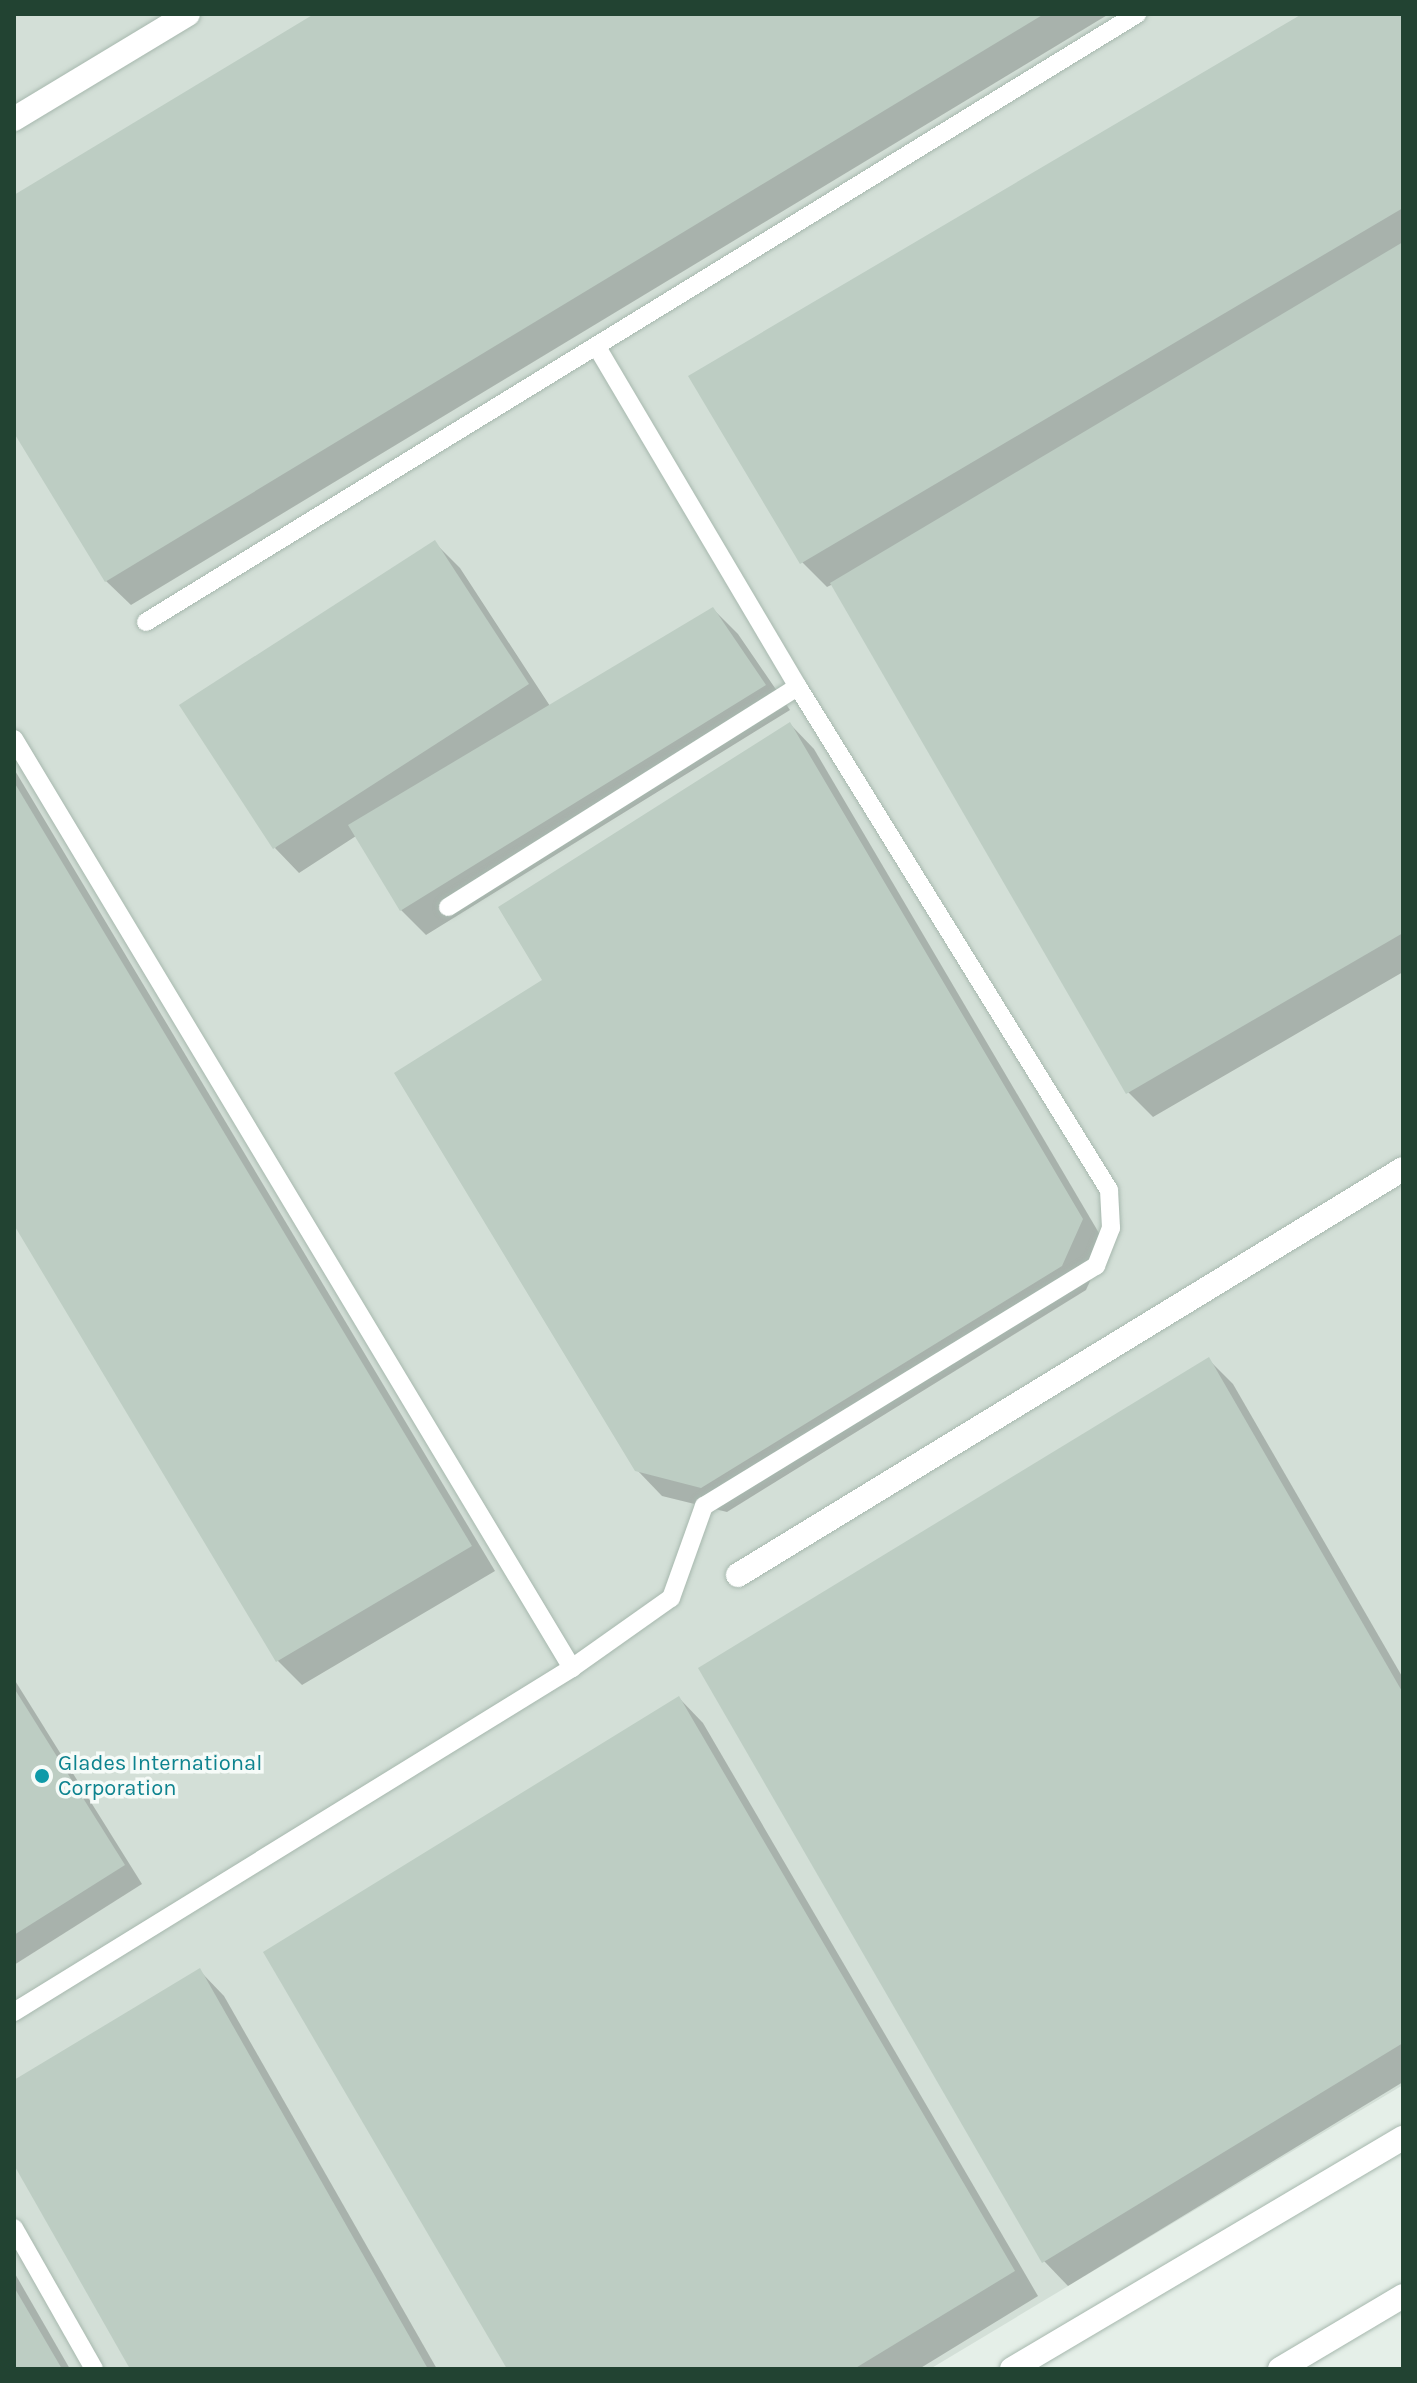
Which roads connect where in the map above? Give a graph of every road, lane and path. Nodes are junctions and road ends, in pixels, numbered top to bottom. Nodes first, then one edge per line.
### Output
1 (188, 14) edge
2 (1137, 14) edge
3 (14, 119) edge
4 (596, 346) junction
5 (146, 622) dead end
6 (798, 687) junction
7 (14, 739) edge
8 (448, 907) dead end
9 (1403, 1169) edge
10 (738, 1575) dead end
11 (572, 1668) junction
12 (14, 2012) edge
13 (1403, 2138) edge
14 (14, 2228) edge
15 (1403, 2296) edge
16 (94, 2369) edge
17 (1012, 2369) edge
18 (1280, 2369) edge

1 - 3 street
2 - 4 lane
4 - 5 lane
4 - 6 lane
6 - 8 lane
6 - 11 lane
7 - 11 lane
9 - 10 street
11 - 12 lane
13 - 17 street
14 - 16 lane
15 - 18 street

